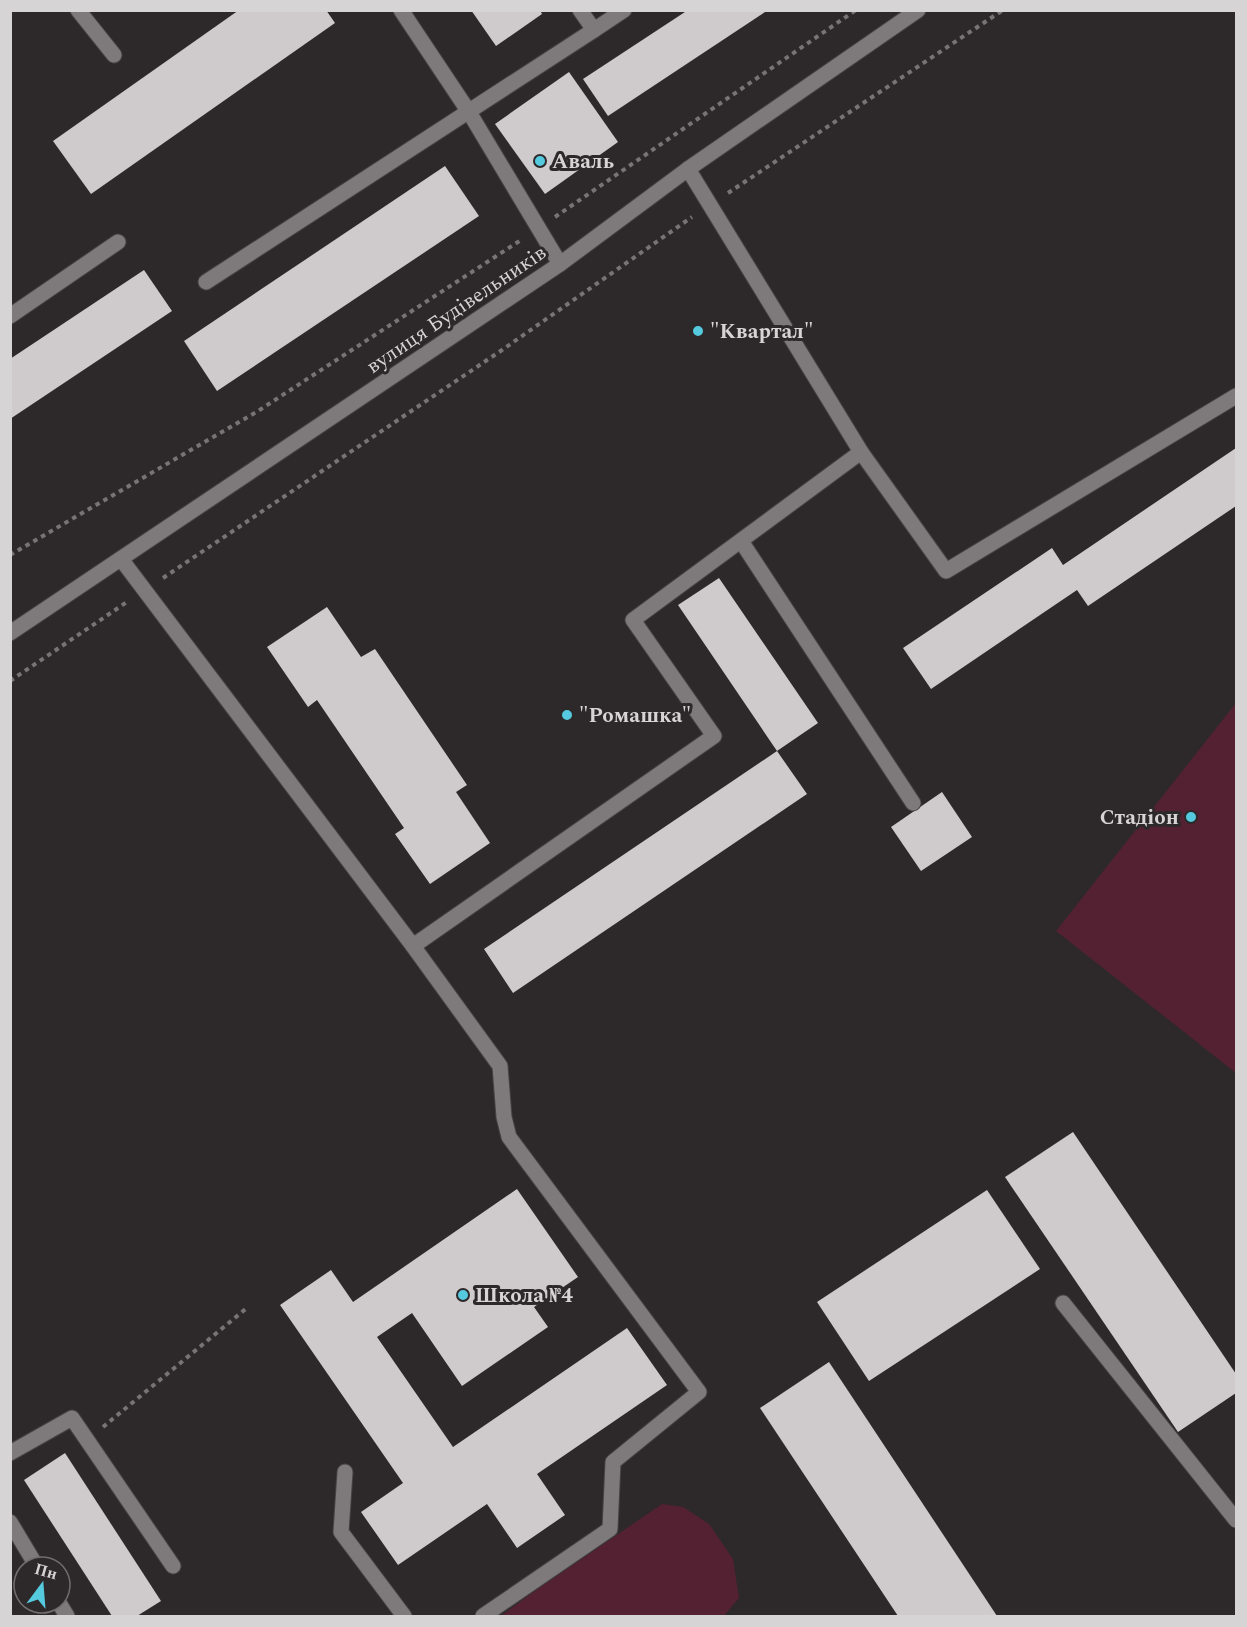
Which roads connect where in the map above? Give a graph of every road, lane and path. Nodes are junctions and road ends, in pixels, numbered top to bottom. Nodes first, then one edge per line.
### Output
1 (78, 10) edge
2 (401, 10) edge
3 (580, 10) edge
4 (624, 10) edge
5 (856, 10) edge
6 (918, 10) edge
7 (1003, 10) edge
8 (594, 30) junction
9 (114, 56) dead end
10 (469, 112) junction
11 (688, 170) junction
12 (710, 205) junction
13 (539, 228) junction
14 (118, 242) dead end
15 (560, 264) junction
16 (206, 282) dead end
17 (10, 316) edge
18 (1236, 396) edge
19 (861, 452) junction
20 (741, 541) junction
21 (10, 555) edge
22 (122, 559) junction
23 (145, 590) junction
24 (10, 633) edge
25 (10, 681) edge
26 (913, 803) dead end
27 (413, 946) junction
28 (1063, 1303) dead end
29 (248, 1307) dead end
30 (87, 1439) junction
31 (10, 1453) edge
32 (345, 1472) dead end
33 (1236, 1520) edge
34 (10, 1522) edge
35 (30, 1555) edge
36 (173, 1566) dead end
37 (404, 1617) edge
38 (483, 1617) edge

1 - 9 street
2 - 10 street
3 - 8 street
4 - 8 street
5 - 13 path
6 - 11 street, вулиця Будівельників
7 - 12 path
8 - 10 street
10 - 13 street
10 - 16 street
11 - 12 street
11 - 15 street, вулиця Будівельників
12 - 19 street
12 - 23 path
13 - 15 street
13 - 21 path
14 - 17 street
15 - 22 street, вулиця Будівельників
18 - 19 street
19 - 20 street
20 - 26 street
20 - 27 street
22 - 23 street
22 - 24 street, вулиця Будівельників
23 - 25 path
23 - 27 street
27 - 38 street
28 - 33 street
29 - 30 path
30 - 31 street
30 - 36 street
32 - 37 street
34 - 35 street

